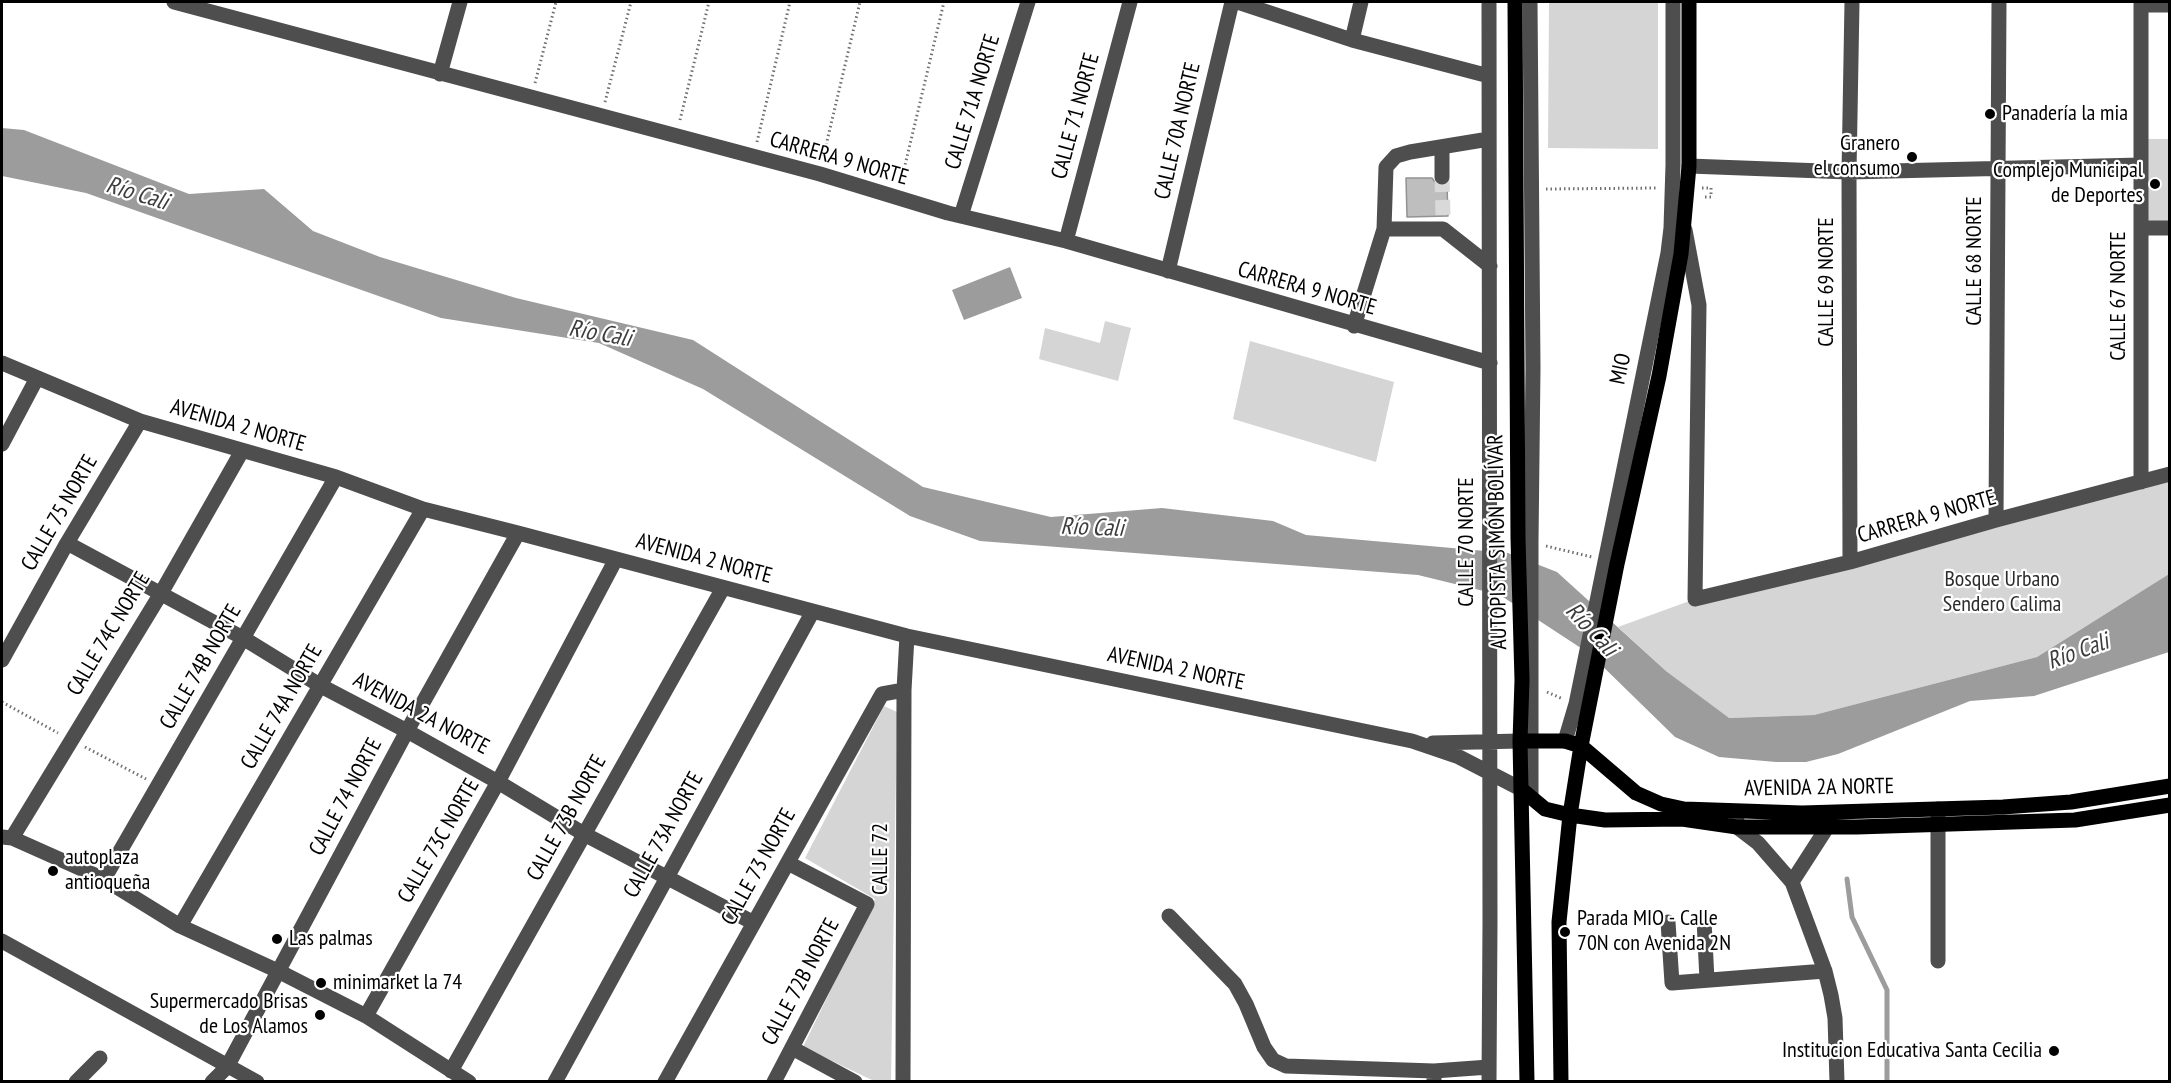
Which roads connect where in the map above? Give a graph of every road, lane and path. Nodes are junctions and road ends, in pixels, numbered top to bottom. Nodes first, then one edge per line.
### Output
1 (174, 2) edge
2 (460, 2) edge
3 (556, 2) edge
4 (630, 2) edge
5 (709, 2) edge
6 (790, 2) edge
7 (860, 2) edge
8 (944, 2) edge
9 (1028, 2) edge
10 (1130, 2) edge
11 (1232, 2) edge
12 (1237, 2) edge
13 (1361, 2) edge
14 (1489, 2) edge
15 (1515, 2) edge
16 (1530, 2) edge
17 (1673, 2) edge
18 (1689, 2) edge
19 (1852, 2) edge
20 (1999, 2) edge
21 (2141, 3) edge
22 (2169, 4) edge
23 (1353, 40) junction
24 (440, 74) junction
25 (1489, 76) junction
26 (532, 96) junction
27 (602, 116) junction
28 (676, 136) junction
29 (1489, 140) junction
30 (1442, 147) junction
31 (753, 158) junction
32 (2141, 165) junction
33 (1689, 166) junction
34 (1998, 169) junction
35 (1849, 172) junction
36 (820, 174) junction
37 (1442, 177) tunnel mouth
38 (1659, 188) dead end
39 (1532, 189) junction
40 (1711, 189) dead end
41 (1703, 197) dead end
42 (897, 198) junction
43 (961, 216) junction
44 (1684, 228) junction
45 (2141, 228) junction
46 (2169, 228) edge
47 (1384, 229) junction
48 (1065, 242) junction
49 (1490, 266) junction
50 (1168, 272) junction
51 (1353, 326) junction
52 (2, 363) edge
53 (1490, 363) junction
54 (37, 378) junction
55 (140, 421) junction
56 (2, 444) edge
57 (242, 451) junction
58 (2169, 474) edge
59 (336, 477) junction
60 (2141, 482) junction
61 (423, 509) junction
62 (1996, 520) junction
63 (518, 533) junction
64 (1525, 540) junction
65 (67, 543) junction
66 (616, 559) junction
67 (1611, 562) junction
68 (1850, 562) junction
69 (723, 588) junction
70 (160, 595) junction
71 (813, 611) junction
72 (907, 636) junction
73 (243, 638) junction
74 (2, 660) edge
75 (321, 686) junction
76 (904, 690) junction
77 (1582, 707) junction
78 (407, 731) junction
79 (1526, 740) junction
80 (1412, 741) junction
81 (1565, 741) junction
82 (1489, 742) junction
83 (1581, 746) junction
84 (1490, 773) junction
85 (498, 782) junction
86 (2169, 786) edge
87 (1526, 793) junction
88 (2169, 805) edge
89 (1570, 815) junction
90 (1938, 816) junction
91 (1737, 819) junction
92 (1827, 819) junction
93 (584, 834) junction
94 (7, 837) edge
95 (788, 863) junction
96 (666, 878) junction
97 (104, 879) junction
98 (1792, 882) junction
99 (1169, 916) dead end
100 (1704, 920) dead end
101 (1668, 922) dead end
102 (754, 923) junction
103 (180, 926) junction
104 (2, 941) edge
105 (1938, 961) dead end
106 (278, 971) junction
107 (1825, 971) junction
108 (1707, 980) junction
109 (366, 1016) junction
110 (792, 1048) junction
111 (100, 1058) dead end
112 (227, 1067) junction
113 (451, 1071) junction
114 (1489, 1074) edge
115 (1434, 1076) edge
116 (76, 1082) edge
117 (212, 1082) edge
118 (256, 1082) edge
119 (469, 1082) edge
120 (555, 1082) edge
121 (665, 1082) edge
122 (774, 1082) edge
123 (855, 1082) edge
124 (903, 1082) edge
125 (1527, 1082) edge
126 (1561, 1082) edge
127 (1837, 1082) edge

1 - 24 street, CARRERA 9 NORTE
2 - 24 street
3 - 26 path
4 - 27 path
5 - 28 path
6 - 31 path
7 - 36 path
8 - 42 path
9 - 43 street, CALLE 71A NORTE
10 - 48 street, CALLE 71 NORTE
11 - 50 street, CALLE 70A NORTE
12 - 23 street
13 - 23 street
14 - 25 street, CALLE 70 NORTE
15 - 64 main road, AUTOPISTA SIMÓN BOLÍVAR
16 - 39 street
17 - 67 street, MIO
18 - 33 main road
19 - 35 street, CALLE 69 NORTE
20 - 34 street, CALLE 68 NORTE
21 - 22 street
21 - 32 street, CALLE 67 NORTE
23 - 25 street
24 - 26 street, CARRERA 9 NORTE
25 - 29 street, CALLE 70 NORTE
26 - 27 street, CARRERA 9 NORTE
27 - 28 street, CARRERA 9 NORTE
28 - 31 street, CARRERA 9 NORTE
29 - 30 street
29 - 49 street, CALLE 70 NORTE
30 - 37 street
30 - 47 street
31 - 36 street, CARRERA 9 NORTE
32 - 34 street
32 - 45 street, CALLE 67 NORTE
33 - 35 street
33 - 44 main road
34 - 35 street
34 - 62 street, CALLE 68 NORTE
35 - 68 street, CALLE 69 NORTE
36 - 42 street, CARRERA 9 NORTE
38 - 39 path
39 - 64 street
40 - 41 path
42 - 43 street, CARRERA 9 NORTE
43 - 48 street, CARRERA 9 NORTE
44 - 67 main road
44 - 68 street, CARRERA 9 NORTE
45 - 46 street
45 - 60 street, CALLE 67 NORTE
47 - 49 street
47 - 51 street
48 - 50 street, CARRERA 9 NORTE
49 - 53 street, CALLE 70 NORTE
50 - 51 street, CARRERA 9 NORTE
51 - 53 street, CARRERA 9 NORTE
52 - 54 street, AVENIDA 2 NORTE
53 - 82 street, CALLE 70 NORTE
54 - 55 street, AVENIDA 2 NORTE
54 - 56 street
55 - 57 street, AVENIDA 2 NORTE
55 - 65 street, CALLE 75 NORTE
57 - 59 street, AVENIDA 2 NORTE
57 - 70 street, CALLE 74C NORTE
58 - 60 street, CARRERA 9 NORTE
59 - 61 street, AVENIDA 2 NORTE
59 - 73 street, CALLE 74B NORTE
60 - 62 street, CARRERA 9 NORTE
61 - 63 street, AVENIDA 2 NORTE
61 - 75 street, CALLE 74A NORTE
62 - 68 street, CARRERA 9 NORTE
63 - 66 street, AVENIDA 2 NORTE
63 - 78 street, CALLE 74 NORTE
64 - 67 path
64 - 79 main road, AUTOPISTA SIMÓN BOLÍVAR
65 - 70 street, AVENIDA 2A NORTE
65 - 74 street, CALLE 75 NORTE
66 - 69 street, AVENIDA 2 NORTE
66 - 85 street, CALLE 73C NORTE
67 - 77 main road
69 - 71 street, AVENIDA 2 NORTE
69 - 93 street, CALLE 73B NORTE
70 - 73 street, AVENIDA 2A NORTE
70 - 94 street, CALLE 74C NORTE
71 - 72 street, AVENIDA 2 NORTE
71 - 96 street, CALLE 73A NORTE
72 - 76 street, CALLE 72
72 - 80 street, AVENIDA 2 NORTE
73 - 75 street, AVENIDA 2A NORTE
73 - 97 street, CALLE 74B NORTE
75 - 78 street, AVENIDA 2A NORTE
75 - 103 street, CALLE 74A NORTE
76 - 95 street, CALLE 73 NORTE
76 - 124 street, CALLE 72
77 - 81 street
77 - 83 main road
78 - 85 street, AVENIDA 2A NORTE
78 - 106 street, CALLE 74 NORTE
79 - 81 main road, AVENIDA 2A NORTE
79 - 82 street, AVENIDA 2A NORTE
79 - 87 main road, AUTOPISTA SIMÓN BOLÍVAR
80 - 82 street, AVENIDA 2 NORTE
80 - 84 street, AVENIDA 2 NORTE
81 - 83 main road, AVENIDA 2A NORTE
82 - 84 street, CALLE 70 NORTE
83 - 89 main road
83 - 91 main road, AVENIDA 2A NORTE
84 - 87 street, AVENIDA 2A NORTE
84 - 114 street, CALLE 70 NORTE
85 - 93 street, AVENIDA 2A NORTE
85 - 109 street, CALLE 73C NORTE
86 - 90 main road, AVENIDA 2A NORTE
87 - 89 main road, AVENIDA 2A NORTE
87 - 125 main road, AUTOPISTA SIMÓN BOLÍVAR
88 - 90 main road, AVENIDA 2A NORTE
89 - 91 main road, AVENIDA 2A NORTE
89 - 126 main road
90 - 92 main road, AVENIDA 2A NORTE
90 - 105 street
91 - 92 main road, AVENIDA 2A NORTE
91 - 98 street
92 - 98 street
93 - 96 street, AVENIDA 2A NORTE
93 - 113 street, CALLE 73B NORTE
94 - 97 street
95 - 102 street, CALLE 73 NORTE
95 - 110 street, CALLE 72B NORTE
96 - 102 street, AVENIDA 2A NORTE
96 - 120 street, CALLE 73A NORTE
97 - 103 street
98 - 107 street
99 - 115 street
100 - 108 street
101 - 108 street
102 - 121 street, CALLE 73 NORTE
103 - 106 street
104 - 112 street
106 - 109 street
106 - 112 street, CALLE 74 NORTE
107 - 108 street
107 - 127 street
109 - 113 street
110 - 122 street, CALLE 72B NORTE
110 - 123 street
111 - 116 street
112 - 117 street, CALLE 74 NORTE
112 - 118 street
113 - 119 street
114 - 115 street

